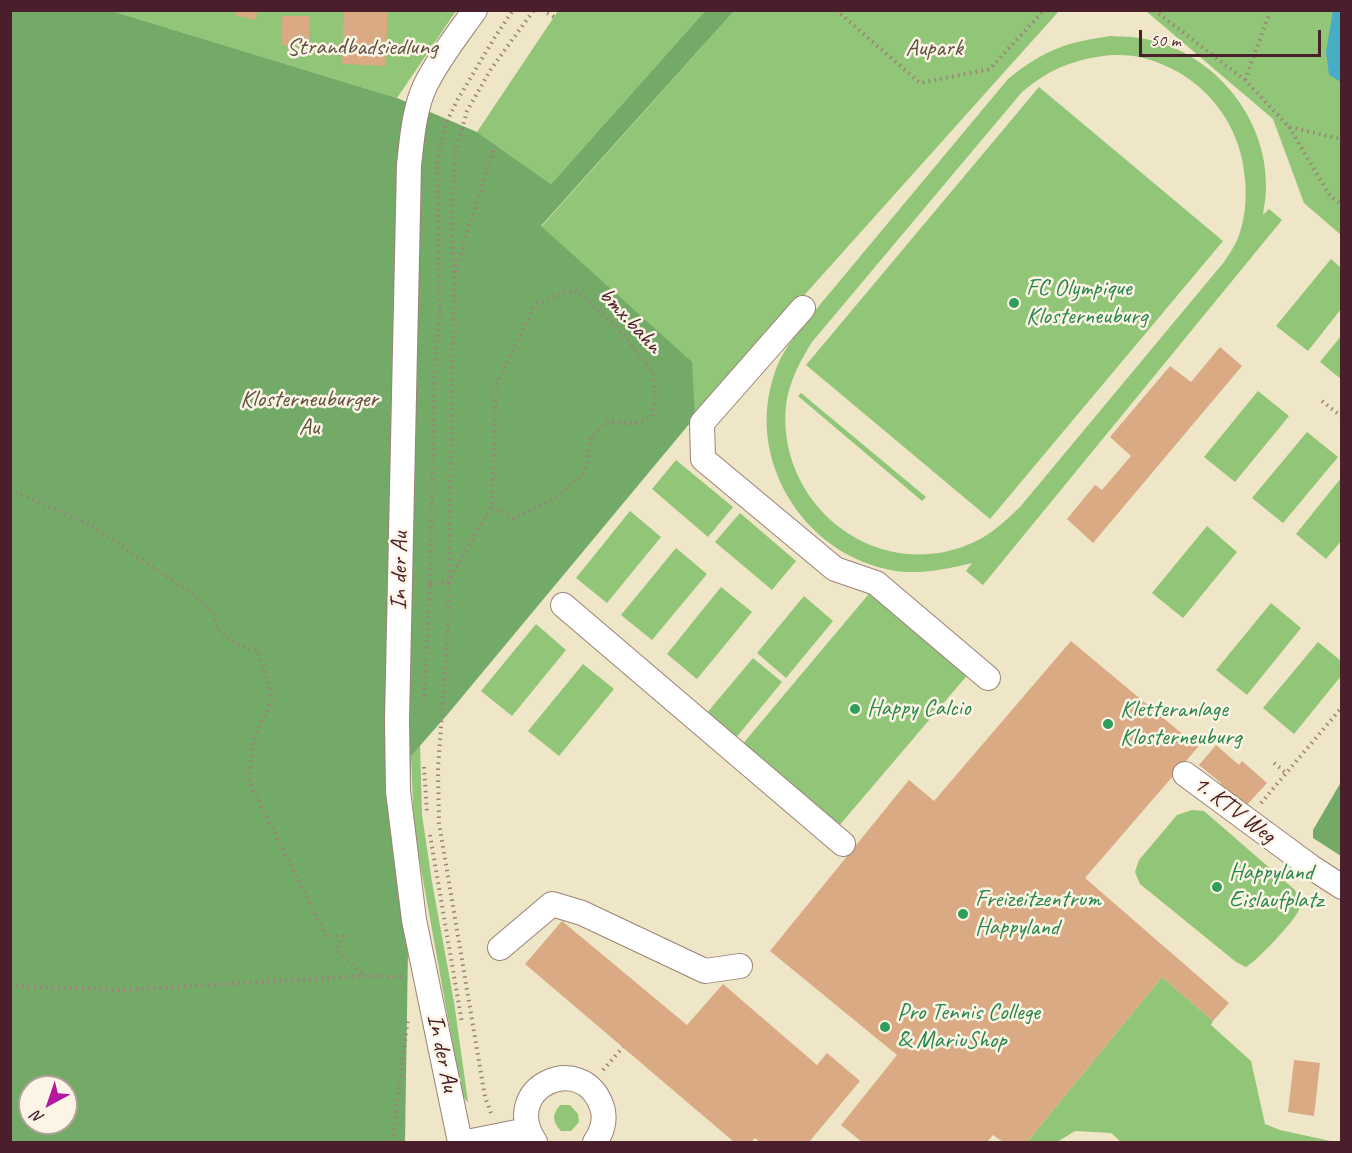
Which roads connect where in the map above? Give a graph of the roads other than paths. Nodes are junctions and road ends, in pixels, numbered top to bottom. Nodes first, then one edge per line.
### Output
1 (475, 10) edge
2 (803, 308) dead end
3 (563, 605) dead end
4 (988, 678) dead end
5 (1185, 774) dead end
6 (843, 844) dead end
7 (1340, 879) edge
8 (500, 948) dead end
9 (740, 966) dead end
10 (531, 1136) edge
11 (460, 1143) edge
12 (467, 1143) edge
13 (595, 1143) edge

1 - 11 street, In der Au
2 - 4 street
3 - 6 street
5 - 7 street, 1. KTV Weg
8 - 9 street
10 - 12 street
10 - 13 street

